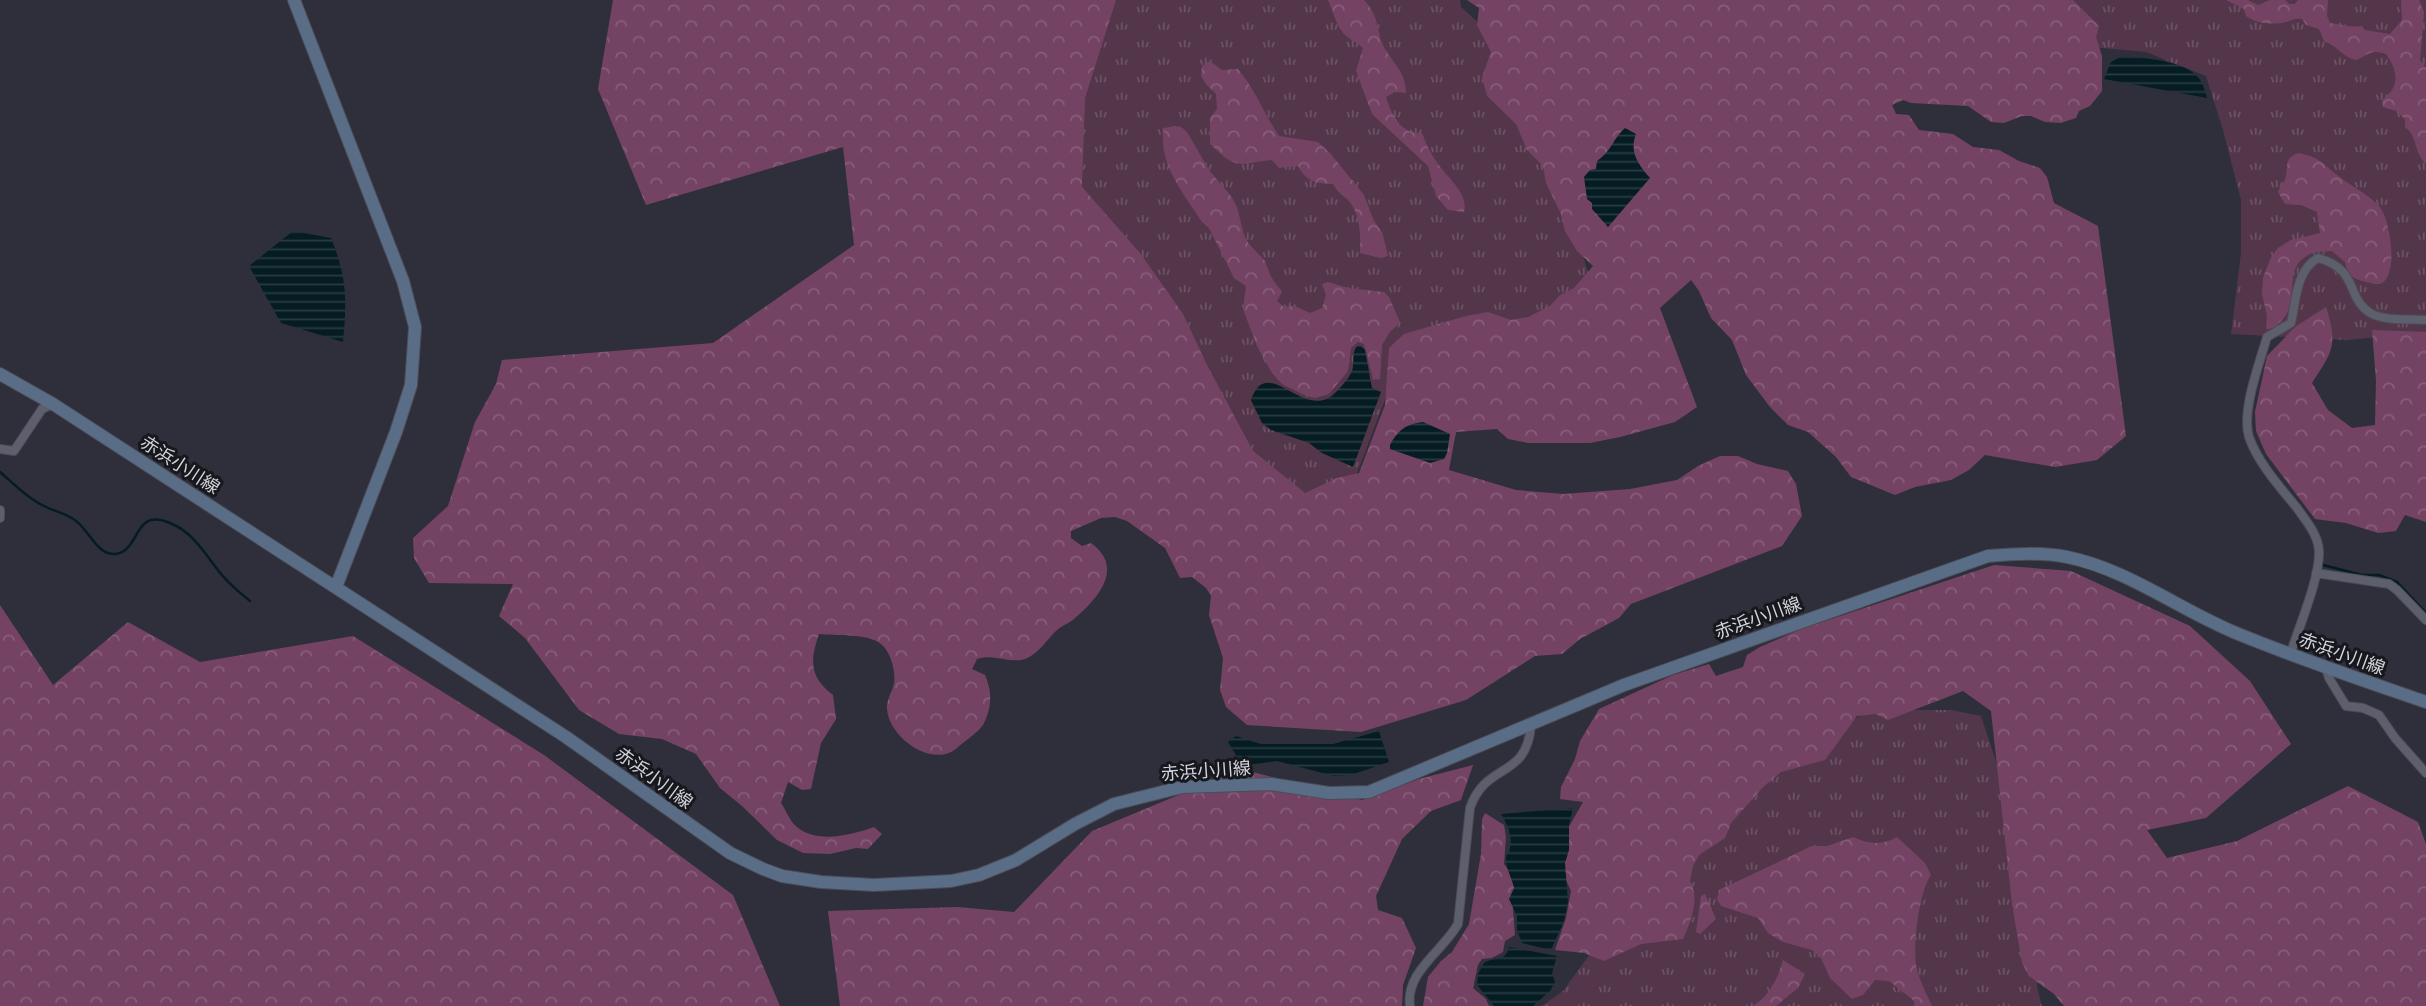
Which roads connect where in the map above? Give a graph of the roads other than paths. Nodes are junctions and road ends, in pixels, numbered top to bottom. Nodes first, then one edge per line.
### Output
1 (294, 0) edge
2 (2426, 320) edge
3 (0, 374) edge
4 (53, 404) junction
5 (0, 449) edge
6 (0, 510) edge
7 (0, 518) edge
8 (2316, 573) junction
9 (336, 587) junction
10 (2426, 620) edge
11 (2290, 654) junction
12 (2326, 668) junction
13 (2426, 702) edge
14 (1531, 725) junction
15 (2426, 773) edge
16 (1410, 1006) edge

1 - 9 main road
2 - 8 street
3 - 4 main road, 赤浜小川線
4 - 5 street
4 - 9 main road, 赤浜小川線
6 - 7 street
8 - 10 street
8 - 11 street
9 - 14 main road, 赤浜小川線
11 - 12 main road, 赤浜小川線
11 - 14 main road, 赤浜小川線
12 - 13 main road, 赤浜小川線
12 - 15 street
14 - 16 street

